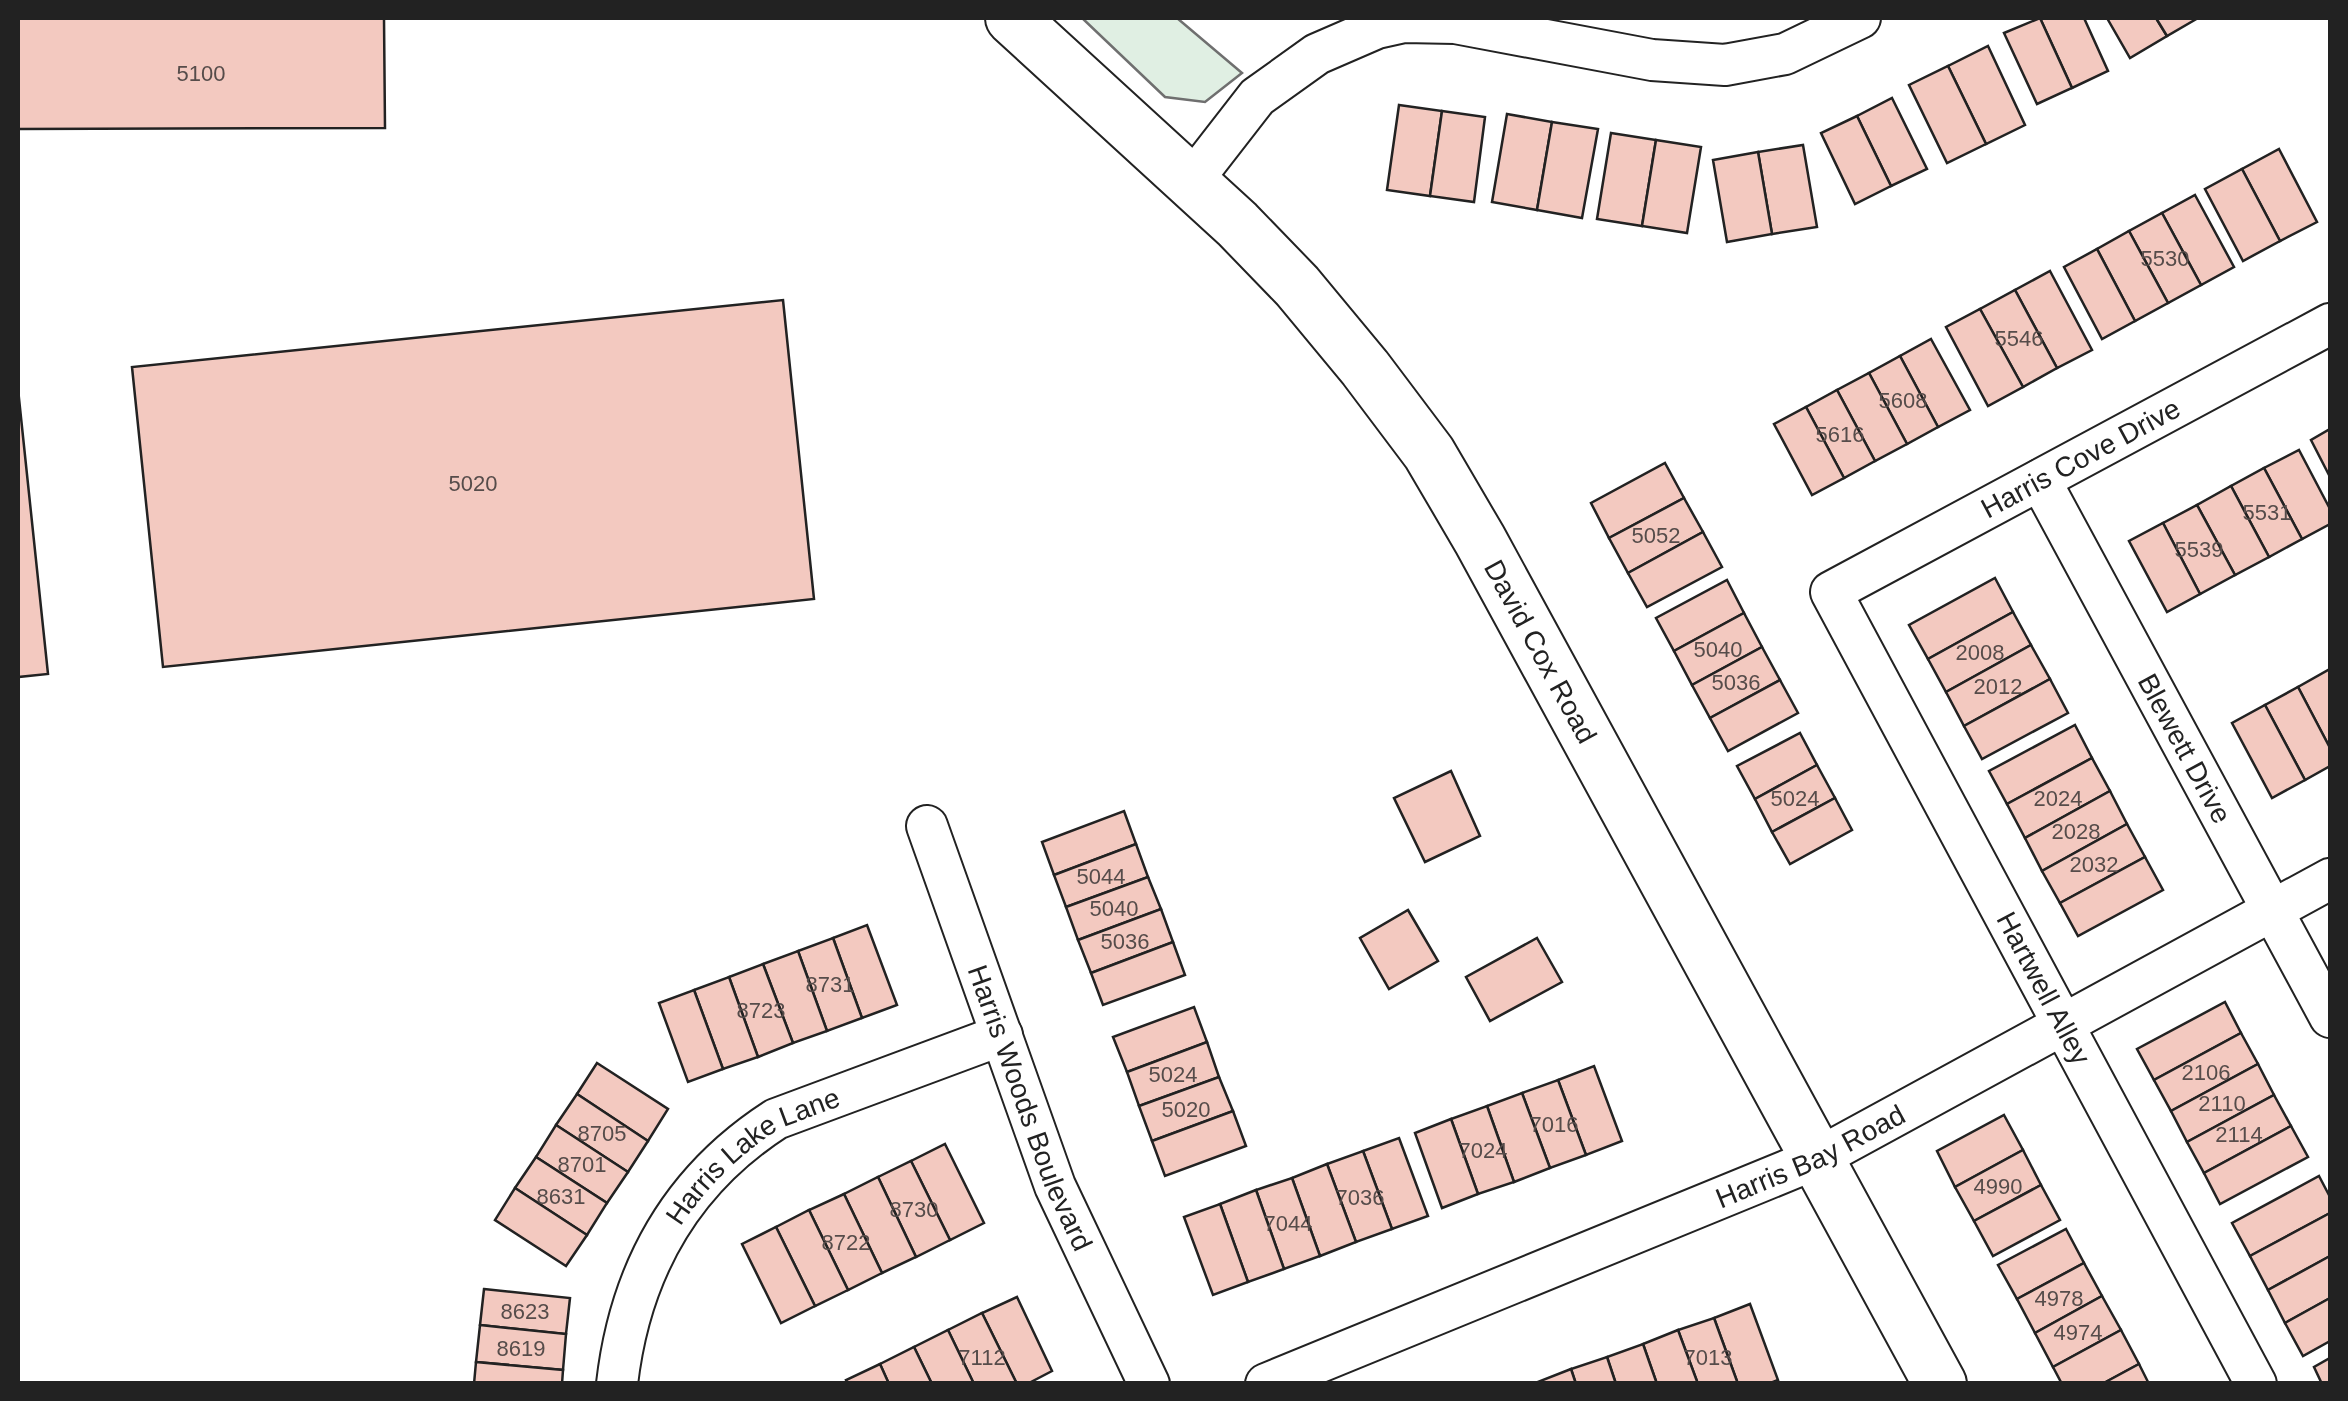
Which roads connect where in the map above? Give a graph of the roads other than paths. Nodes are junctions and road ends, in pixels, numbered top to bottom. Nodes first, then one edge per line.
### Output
1 (1012, 18) edge
2 (1860, 18) edge
3 (1425, 20) edge
4 (1191, 182) junction
5 (2330, 324) edge
6 (2040, 480) junction
7 (1832, 592) joint
8 (927, 826) dead end
9 (2330, 879) edge
10 (2273, 910) junction
11 (2330, 1017) edge
12 (2063, 1023) junction
13 (1002, 1035) junction
14 (1818, 1158) junction
15 (618, 1384) edge
16 (1149, 1384) edge
17 (1266, 1384) edge
18 (1940, 1384) edge
19 (2256, 1384) edge

1 - 4 main road, David Cox Road
2 - 3 street
3 - 4 street
4 - 14 main road, David Cox Road
5 - 6 street, Harris Cove Drive
6 - 7 street, Harris Cove Drive
6 - 10 street, Blewett Drive
7 - 12 street, Hartwell Alley
8 - 13 street, Harris Woods Boulevard
9 - 10 street, Harris Bay Road
10 - 11 street, Blewett Drive
10 - 12 street, Harris Bay Road
12 - 14 street, Harris Bay Road
12 - 19 street, Hartwell Alley
13 - 15 street, Harris Lake Lane
13 - 16 street, Harris Woods Boulevard
14 - 17 street, Harris Bay Road
14 - 18 main road, David Cox Road

